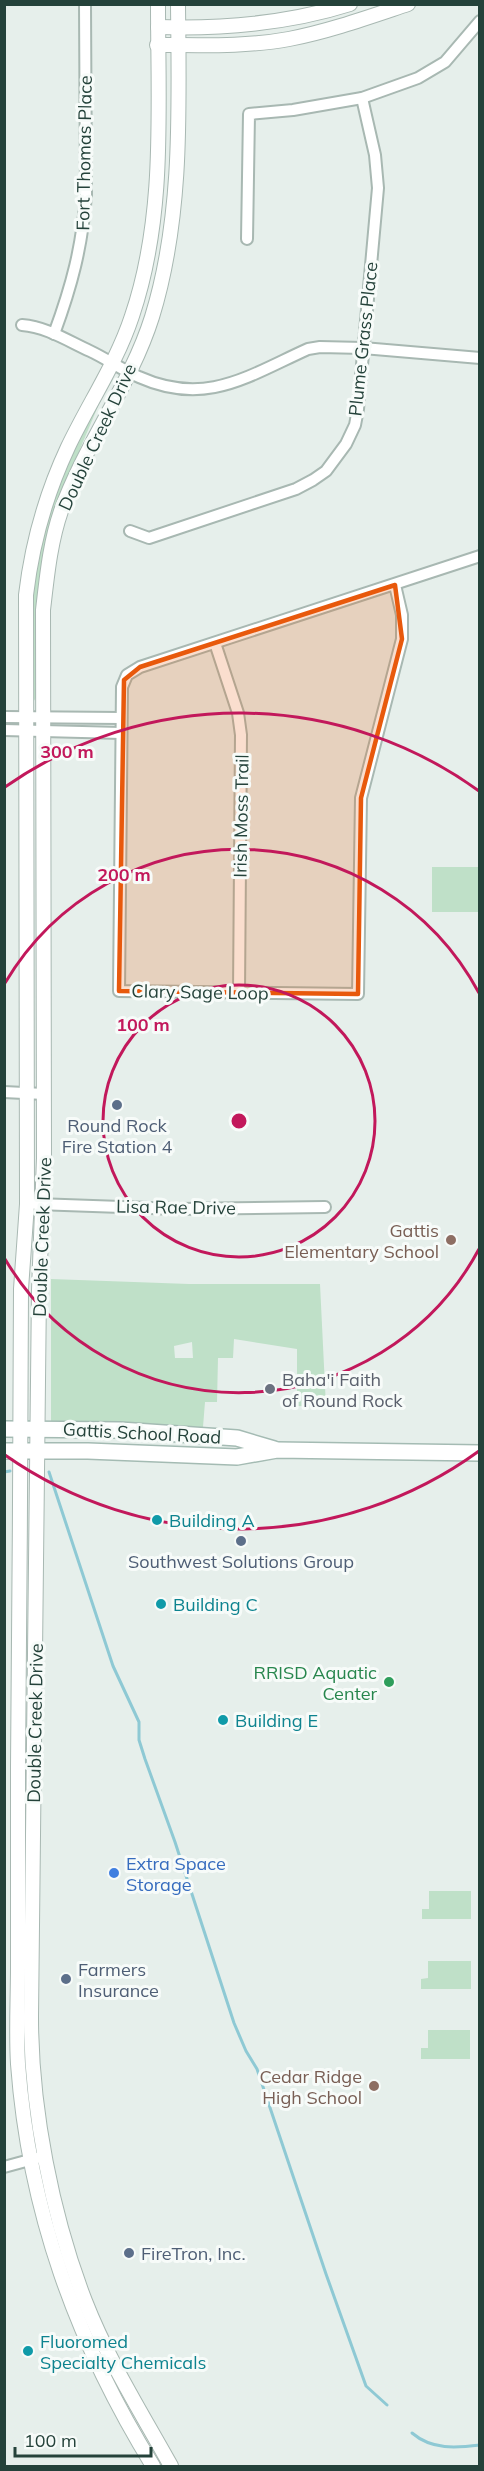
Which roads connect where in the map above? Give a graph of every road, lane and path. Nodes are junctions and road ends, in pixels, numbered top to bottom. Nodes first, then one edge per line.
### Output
1 (85, 4) edge
2 (158, 4) edge
3 (178, 4) edge
4 (350, 4) edge
5 (408, 4) edge
6 (480, 21) edge
7 (158, 27) junction
8 (178, 28) junction
9 (157, 45) junction
10 (179, 45) junction
11 (362, 99) junction
12 (247, 239) dead end
13 (22, 325) dead end
14 (54, 334) junction
15 (363, 348) junction
16 (480, 358) edge
17 (112, 363) junction
18 (128, 372) junction
19 (130, 531) dead end
20 (480, 556) edge
21 (395, 585) junction
22 (215, 643) junction
23 (4, 717) edge
24 (121, 718) junction
25 (25, 723) junction
26 (42, 723) junction
27 (4, 730) edge
28 (121, 733) junction
29 (239, 993) junction
30 (4, 1092) edge
31 (26, 1093) junction
32 (44, 1094) junction
33 (27, 1204) junction
34 (44, 1204) junction
35 (325, 1207) dead end
36 (4, 1429) edge
37 (38, 1429) junction
38 (21, 1430) junction
39 (277, 1450) junction
40 (12, 1451) edge
41 (38, 1451) junction
42 (480, 1453) edge
43 (46, 2156) junction
44 (30, 2160) junction
45 (4, 2167) edge
46 (153, 2466) edge
47 (171, 2466) edge

1 - 14 street, Fort Thomas Place
2 - 7 street, Double Creek Drive
3 - 8 street, Double Creek Drive
4 - 8 street
5 - 10 street
6 - 11 street
7 - 8 street
7 - 9 street, Double Creek Drive
8 - 10 street, Double Creek Drive
9 - 10 street
9 - 17 street, Double Creek Drive
10 - 18 street, Double Creek Drive
11 - 12 street
11 - 15 street, Plume Grass Place
13 - 14 street
14 - 17 street
15 - 16 street
15 - 18 street
15 - 19 street, Plume Grass Place
17 - 18 street
17 - 25 street, Double Creek Drive
18 - 26 street, Double Creek Drive
20 - 21 street, Clary Sage Loop
21 - 22 street, Clary Sage Loop
21 - 29 street, Clary Sage Loop
22 - 24 street, Clary Sage Loop
22 - 29 street, Irish Moss Trail
23 - 25 street
24 - 26 street
24 - 28 street, Clary Sage Loop
25 - 26 street
25 - 27 street
25 - 31 street, Double Creek Drive
26 - 28 street
26 - 32 street, Double Creek Drive
28 - 29 street, Clary Sage Loop
30 - 31 street
31 - 32 street
31 - 33 street, Double Creek Drive
32 - 34 street, Double Creek Drive
33 - 34 street, Lisa Rae Drive
33 - 38 street, Double Creek Drive
34 - 35 street, Lisa Rae Drive
34 - 37 street, Double Creek Drive
36 - 38 main road, Gattis School Road
37 - 38 main road, Gattis School Road
37 - 39 main road, Gattis School Road
37 - 41 street, Double Creek Drive
38 - 40 street, Double Creek Drive
39 - 41 main road, Gattis School Road
39 - 42 main road, Gattis School Road
40 - 41 main road, Gattis School Road
40 - 44 street, Double Creek Drive
41 - 43 street, Double Creek Drive
43 - 44 street
43 - 47 street, Double Creek Drive
44 - 45 street
44 - 46 street, Double Creek Drive

